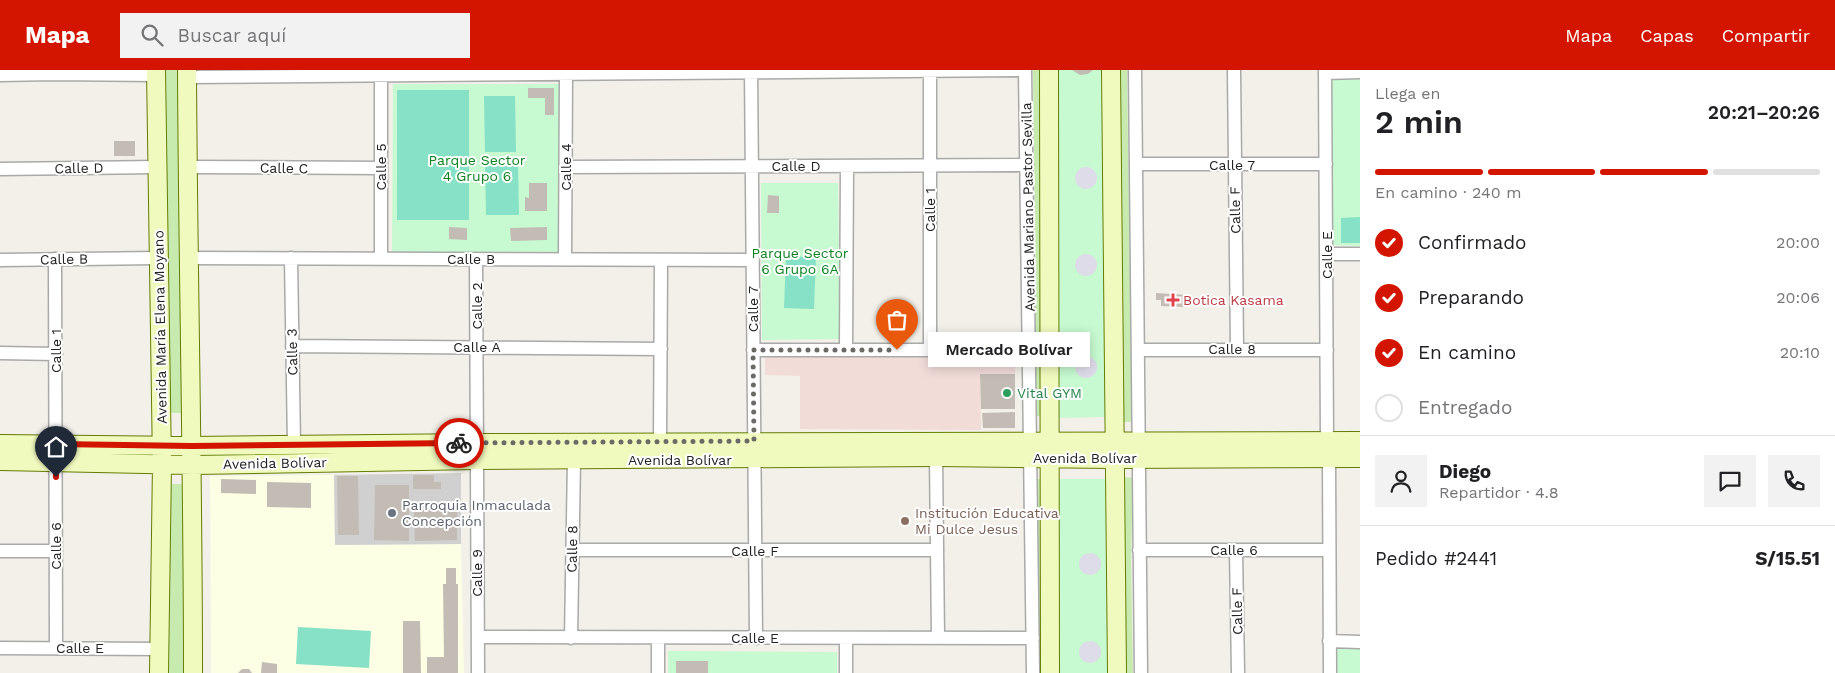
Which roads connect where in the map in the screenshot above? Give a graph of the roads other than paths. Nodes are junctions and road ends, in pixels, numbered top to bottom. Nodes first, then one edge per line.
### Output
1 (1026, 70) edge
2 (1049, 70) edge
3 (1111, 70) edge
4 (1136, 70) edge
5 (1234, 70) edge
6 (751, 71) edge
7 (930, 71) edge
8 (54, 72) edge
9 (156, 72) edge
10 (290, 72) edge
11 (476, 72) edge
12 (656, 72) edge
13 (1325, 72) edge
14 (1360, 72) edge
15 (187, 73) edge
16 (566, 74) junction
17 (0, 75) edge
18 (381, 75) junction
19 (1137, 164) junction
20 (1326, 164) junction
21 (1235, 165) junction
22 (752, 166) junction
23 (847, 166) junction
24 (930, 166) junction
25 (1027, 166) junction
26 (157, 167) junction
27 (188, 167) junction
28 (566, 167) junction
29 (381, 168) junction
30 (0, 169) edge
31 (1326, 254) junction
32 (1360, 254) edge
33 (158, 258) junction
34 (188, 258) junction
35 (291, 258) junction
36 (381, 258) junction
37 (55, 259) junction
38 (476, 259) junction
39 (565, 259) junction
40 (0, 260) edge
41 (661, 260) junction
42 (753, 260) junction
43 (292, 346) junction
44 (477, 347) junction
45 (661, 348) junction
46 (1237, 349) junction
47 (753, 350) junction
48 (846, 350) junction
49 (930, 350) junction
50 (1030, 350) junction
51 (1138, 350) junction
52 (1327, 350) junction
53 (0, 353) edge
54 (56, 354) junction
55 (754, 441) junction
56 (1115, 441) junction
57 (1360, 441) edge
58 (660, 442) junction
59 (0, 444) edge
60 (294, 445) junction
61 (162, 446) junction
62 (192, 446) junction
63 (1031, 449) junction
64 (1328, 449) junction
65 (1050, 450) junction
66 (1138, 450) junction
67 (477, 451) junction
68 (56, 452) junction
69 (936, 458) junction
70 (1360, 458) edge
71 (1115, 459) junction
72 (574, 460) junction
73 (754, 460) junction
74 (0, 461) edge
75 (162, 464) junction
76 (193, 464) junction
77 (573, 550) junction
78 (937, 550) junction
79 (1139, 550) junction
80 (1236, 550) junction
81 (1329, 550) junction
82 (0, 551) edge
83 (755, 551) junction
84 (56, 552) junction
85 (478, 637) junction
86 (570, 638) junction
87 (658, 638) junction
88 (756, 638) junction
89 (846, 638) junction
90 (938, 638) junction
91 (1033, 638) junction
92 (1329, 642) junction
93 (1360, 642) edge
94 (0, 648) edge
95 (56, 648) junction
96 (160, 649) junction
97 (159, 673) edge
98 (193, 673) edge
99 (478, 673) edge
100 (658, 673) edge
101 (846, 673) edge
102 (1033, 673) edge
103 (1050, 673) edge
104 (1117, 673) edge
105 (1141, 673) edge
106 (1238, 673) edge
107 (1330, 673) edge

1 - 7 street
1 - 25 street, Avenida Mariano Pastor Sevilla
2 - 65 street, Avenida Mariano Pastor Sevilla
3 - 56 street
4 - 19 street
5 - 21 street, Calle F
6 - 7 street
6 - 12 street
6 - 22 street, Calle 7
7 - 24 street, Calle 1
8 - 9 street
8 - 17 street
9 - 26 street, Avenida María Elena Moyano
10 - 15 street
10 - 18 street
11 - 16 street
11 - 18 street
12 - 16 street
13 - 14 street
13 - 20 street, Calle E
15 - 27 street
16 - 28 street, Calle 4
18 - 29 street, Calle 5
19 - 21 street, Calle 7
19 - 51 street
20 - 21 street, Calle 7
20 - 31 street, Calle E
21 - 46 street, Calle F
22 - 23 street, Calle D
22 - 28 street, Calle D
22 - 42 street, Calle 7
23 - 24 street, Calle D
23 - 48 street
24 - 25 street, Calle D
24 - 49 street, Calle 1
25 - 50 street, Avenida Mariano Pastor Sevilla
26 - 30 street, Calle D
26 - 33 street, Avenida María Elena Moyano
27 - 29 street, Calle C
27 - 34 street
28 - 39 street, Calle 4
29 - 36 street, Calle 5
31 - 32 street
31 - 52 street, Calle E
33 - 37 street, Calle B
33 - 61 street, Avenida María Elena Moyano
34 - 35 street, Calle B
34 - 62 street
35 - 36 street, Calle B
35 - 43 street, Calle 3
36 - 38 street, Calle B
37 - 40 street, Calle B
37 - 54 street, Calle 1
38 - 39 street, Calle B
38 - 44 street, Calle 2
39 - 41 street, Calle B
41 - 42 street, Calle B
41 - 45 street
42 - 47 street, Calle 7
43 - 44 street, Calle A
43 - 60 street, Calle 3
44 - 45 street, Calle A
44 - 67 street, Calle 2
45 - 58 street
46 - 51 street, Calle 8
46 - 52 street, Calle 8
47 - 48 street
47 - 55 street, Calle 7
48 - 49 street
49 - 50 street
50 - 63 street, Avenida Mariano Pastor Sevilla
51 - 66 street
52 - 64 street, Calle E
53 - 54 street
54 - 68 street, Calle 1
55 - 58 street, Avenida Bolívar
55 - 63 street, Avenida Bolívar
55 - 73 street, Calle 7
56 - 65 street, Avenida Bolívar
56 - 66 street, Avenida Bolívar
56 - 71 street
57 - 64 street, Avenida Bolívar
58 - 67 street, Avenida Bolívar
59 - 68 street, Avenida Bolívar
60 - 62 street, Avenida Bolívar
60 - 67 street, Avenida Bolívar
61 - 62 street, Avenida Bolívar
61 - 68 street, Avenida Bolívar
61 - 75 street, Avenida María Elena Moyano
62 - 76 street
63 - 65 street, Avenida Bolívar
63 - 69 street, Avenida Bolívar
63 - 91 street, Avenida Mariano Pastor Sevilla
64 - 66 street, Avenida Bolívar
64 - 70 street, Avenida Bolívar
64 - 81 street, Calle E
65 - 71 street, Avenida Bolívar
65 - 103 street, Avenida Mariano Pastor Sevilla
66 - 71 street, Avenida Bolívar
66 - 79 street
67 - 72 street, Avenida Bolívar
67 - 76 street, Avenida Bolívar
67 - 85 street, Calle 9
68 - 74 street, Avenida Bolívar
68 - 75 street, Avenida Bolívar
68 - 84 street, Calle 6
69 - 73 street, Avenida Bolívar
69 - 78 street
71 - 104 street
72 - 73 street, Avenida Bolívar
72 - 77 street, Calle 8
73 - 83 street, Calle 7
75 - 76 street, Avenida Bolívar
75 - 96 street, Avenida María Elena Moyano
76 - 98 street
77 - 83 street, Calle F
77 - 86 street, Calle 8
78 - 83 street, Calle F
78 - 90 street
79 - 80 street, Calle 6
79 - 105 street
80 - 81 street, Calle 6
80 - 106 street, Calle F
81 - 92 street, Calle E
82 - 84 street
83 - 88 street, Calle 7
84 - 95 street, Calle 6
85 - 86 street, Calle E
85 - 99 street, Calle 9
86 - 87 street, Calle E
87 - 88 street, Calle E
87 - 100 street
88 - 89 street, Calle E
89 - 90 street, Calle E
89 - 101 street
90 - 91 street, Calle E
91 - 102 street, Avenida Mariano Pastor Sevilla
92 - 93 street
92 - 107 street, Calle E
94 - 95 street, Calle E
95 - 96 street, Calle E
96 - 97 street, Avenida María Elena Moyano

